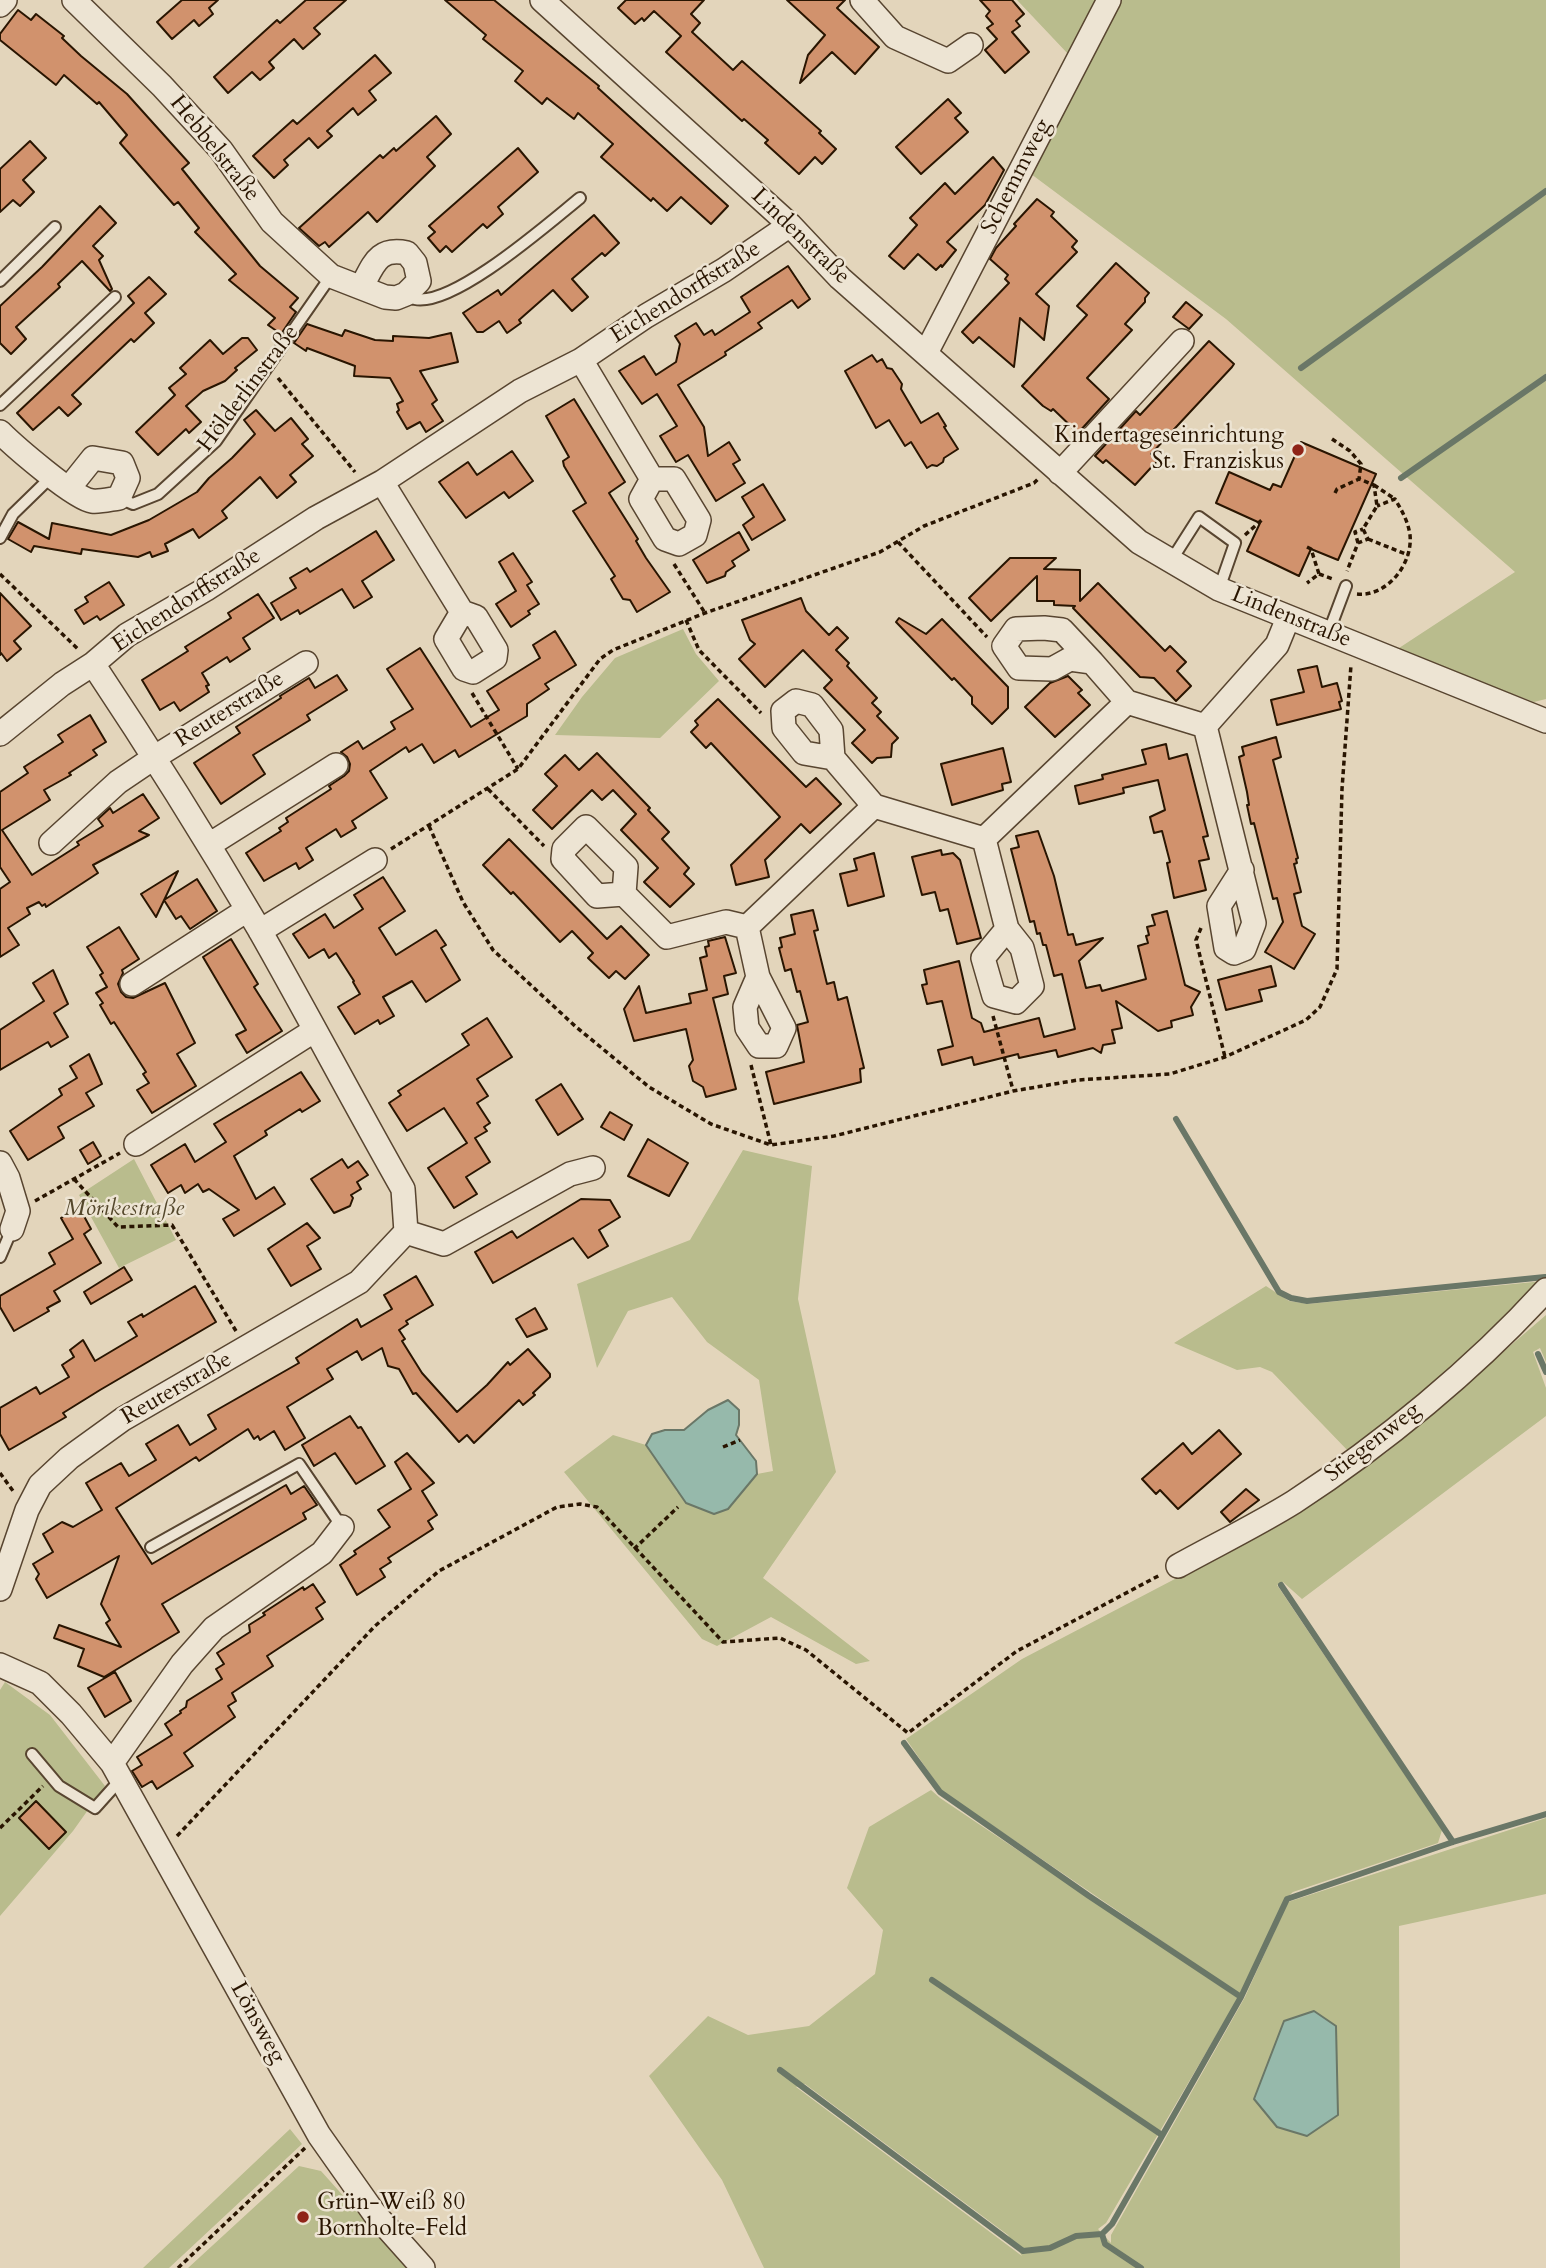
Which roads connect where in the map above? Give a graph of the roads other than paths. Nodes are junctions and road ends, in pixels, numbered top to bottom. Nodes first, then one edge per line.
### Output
1 (5, 0) edge
2 (74, 0) edge
3 (862, 0) edge
4 (1109, 0) edge
5 (550, 3) edge
6 (0, 5) edge
7 (971, 45) dead end
8 (580, 198) dead end
9 (790, 225) junction
10 (55, 227) dead end
11 (331, 276) junction
12 (0, 281) edge
13 (362, 286) junction
14 (406, 294) junction
15 (115, 297) dead end
16 (1182, 341) dead end
17 (926, 353) junction
18 (580, 360) junction
19 (0, 405) edge
20 (0, 432) edge
21 (1056, 470) junction
22 (652, 479) junction
23 (61, 482) junction
24 (375, 485) junction
25 (119, 498) junction
26 (0, 538) edge
27 (1171, 561) junction
28 (1344, 584) road end
29 (1219, 589) junction
30 (462, 612) junction
31 (1288, 618) junction
32 (1328, 634) junction
33 (1092, 662) junction
34 (306, 663) dead end
35 (93, 664) junction
36 (1127, 702) junction
37 (1546, 721) edge
38 (1205, 726) junction
39 (0, 734) edge
40 (155, 757) junction
41 (833, 758) junction
42 (336, 765) dead end
43 (874, 806) junction
44 (984, 839) junction
45 (51, 843) dead end
46 (209, 845) junction
47 (374, 860) road end
48 (1242, 870) junction
49 (624, 894) junction
50 (247, 910) junction
51 (747, 927) junction
52 (1007, 929) junction
53 (260, 931) junction
54 (758, 977) junction
55 (132, 984) dead end
56 (315, 1030) junction
57 (136, 1144) road end
58 (0, 1163) edge
59 (593, 1168) dead end
60 (15, 1220) joint
61 (406, 1232) junction
62 (0, 1257) edge
63 (1546, 1290) edge
64 (342, 1527) joint
65 (151, 1547) dead end
66 (1178, 1566) road end
67 (0, 1589) edge
68 (0, 1665) edge
69 (32, 1754) dead end
70 (117, 1771) junction
71 (423, 2268) edge

1 - 6 street
2 - 11 street, Hebbelstraße
3 - 7 street
4 - 17 street, Schemmweg
5 - 9 street, Lindenstraße
8 - 14 lane
9 - 17 street, Lindenstraße
9 - 18 street, Eichendorffstraße
10 - 12 lane
11 - 13 street, Hebbelstraße
11 - 25 lane, Hölderlinstraße
13 - 14 street, Hebbelstraße
13 - 14 street
15 - 19 lane
16 - 21 street
17 - 21 street, Lindenstraße
18 - 22 street
18 - 24 street, Eichendorffstraße
20 - 23 street, Hölderlinstraße
21 - 27 street, Lindenstraße
22 - 22 street
23 - 25 street, Hölderlinstraße
23 - 25 street
23 - 26 lane
24 - 30 street
24 - 35 street, Eichendorffstraße
27 - 29 street, Lindenstraße
27 - 29 lane
28 - 32 lane
29 - 31 street, Lindenstraße
30 - 30 street
31 - 32 street, Lindenstraße
31 - 38 street
32 - 37 street, Lindenstraße
33 - 33 street
33 - 36 street
34 - 40 street, Reuterstraße
35 - 39 street, Eichendorffstraße
35 - 40 street, Reuterstraße
36 - 38 street
36 - 44 street
38 - 48 street
40 - 45 street, Reuterstraße
40 - 46 street, Reuterstraße
41 - 41 street
41 - 43 street
42 - 46 street
43 - 44 street
43 - 51 street
44 - 52 street
46 - 50 street, Reuterstraße
47 - 53 street
48 - 48 street
49 - 49 street
49 - 51 street
50 - 53 street, Reuterstraße
50 - 55 street
51 - 54 street
52 - 52 street
53 - 56 street, Reuterstraße
54 - 54 street
56 - 57 street
56 - 61 street, Reuterstraße
58 - 60 street
59 - 61 street
60 - 62 lane
61 - 67 street, Reuterstraße
63 - 66 street, Stiegenweg
64 - 65 lane
64 - 70 street
68 - 70 street, Lönsweg
69 - 70 lane
70 - 71 street, Lönsweg

